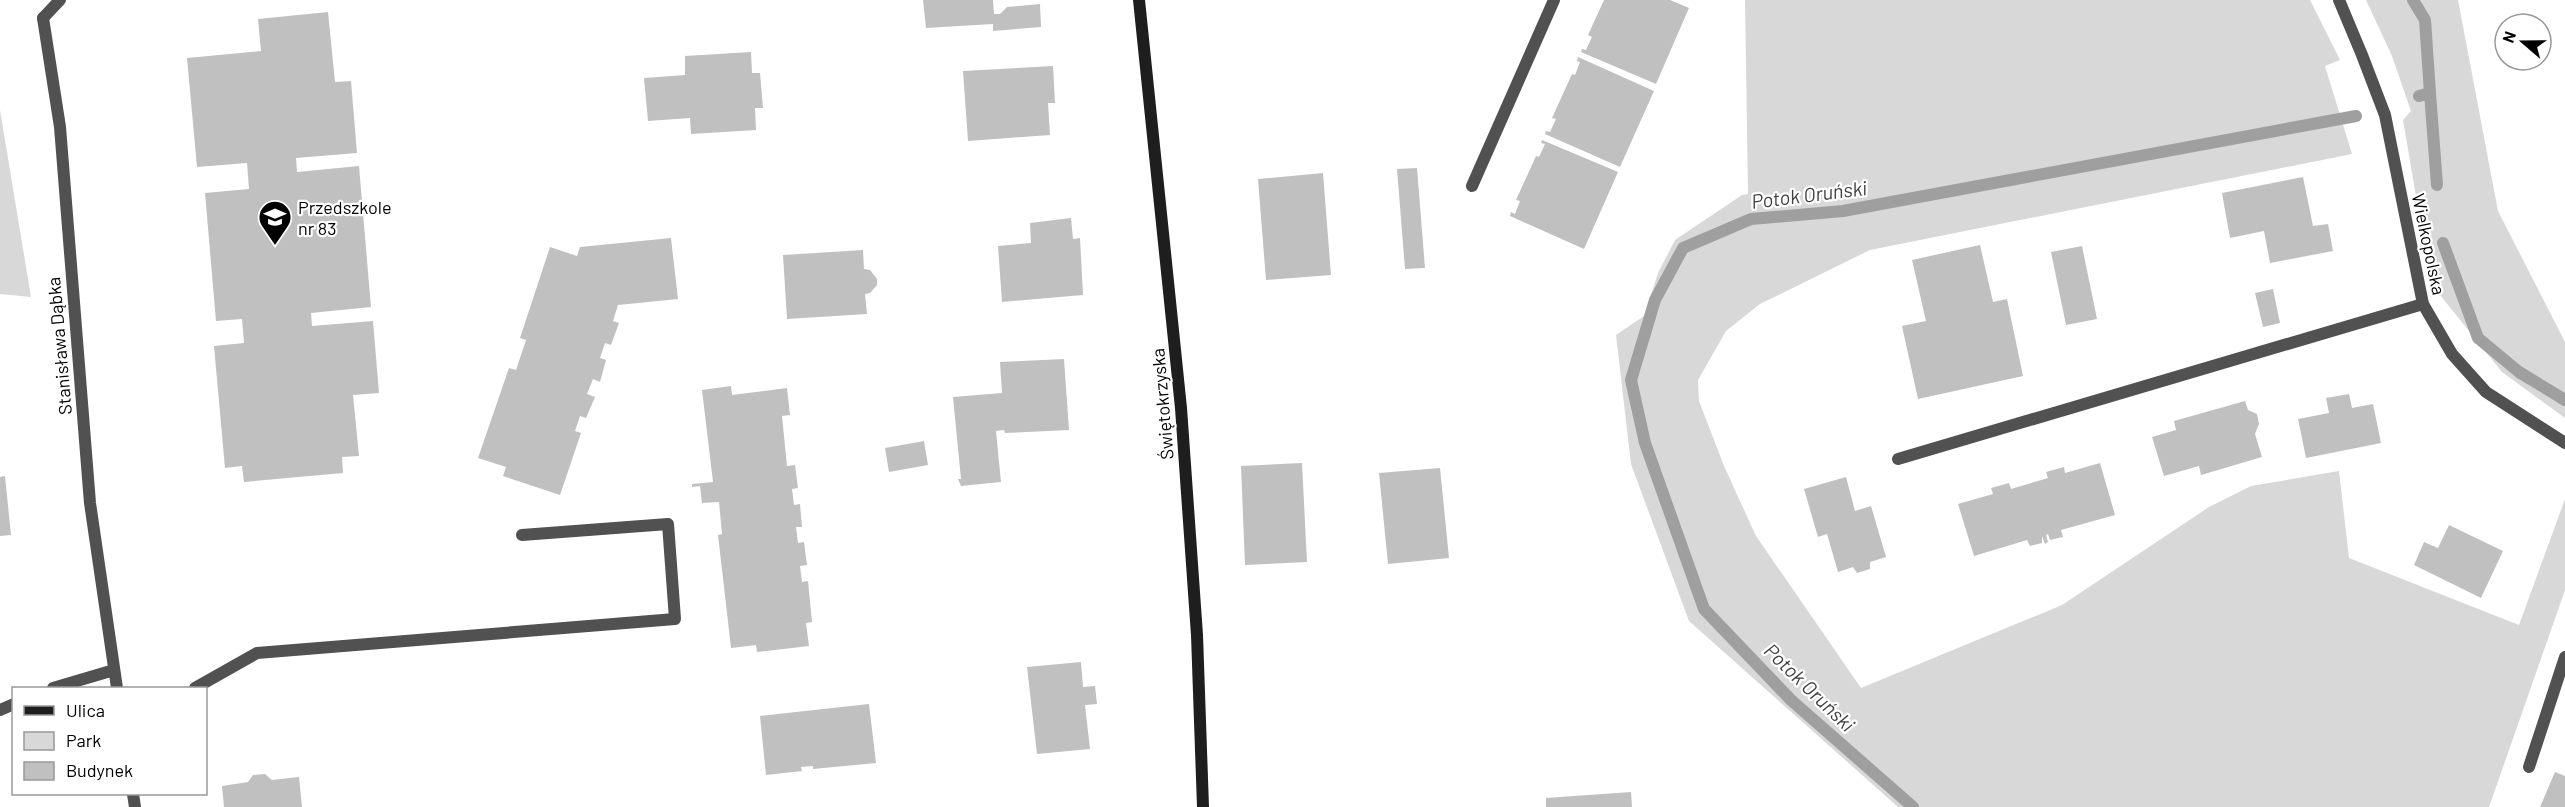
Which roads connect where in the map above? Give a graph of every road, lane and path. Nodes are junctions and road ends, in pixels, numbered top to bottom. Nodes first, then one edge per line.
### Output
1 (60, 0) edge
2 (1139, 0) edge
3 (1554, 0) edge
4 (2338, 0) edge
5 (1472, 186) dead end
6 (2423, 304) junction
7 (2565, 443) edge
8 (1898, 459) dead end
9 (522, 536) dead end
10 (2565, 657) edge
11 (114, 670) junction
12 (56, 687) edge
13 (117, 687) edge
14 (197, 687) edge
15 (2529, 767) dead end
16 (1203, 807) edge

1 - 11 street, Stanisława Dąbka
2 - 16 main road, Świętokrzyska
3 - 5 street
4 - 6 street, Wielkopolska
6 - 7 street, Wielkopolska
6 - 8 street
9 - 14 street
10 - 15 street
11 - 12 street
11 - 13 street, Stanisława Dąbka

